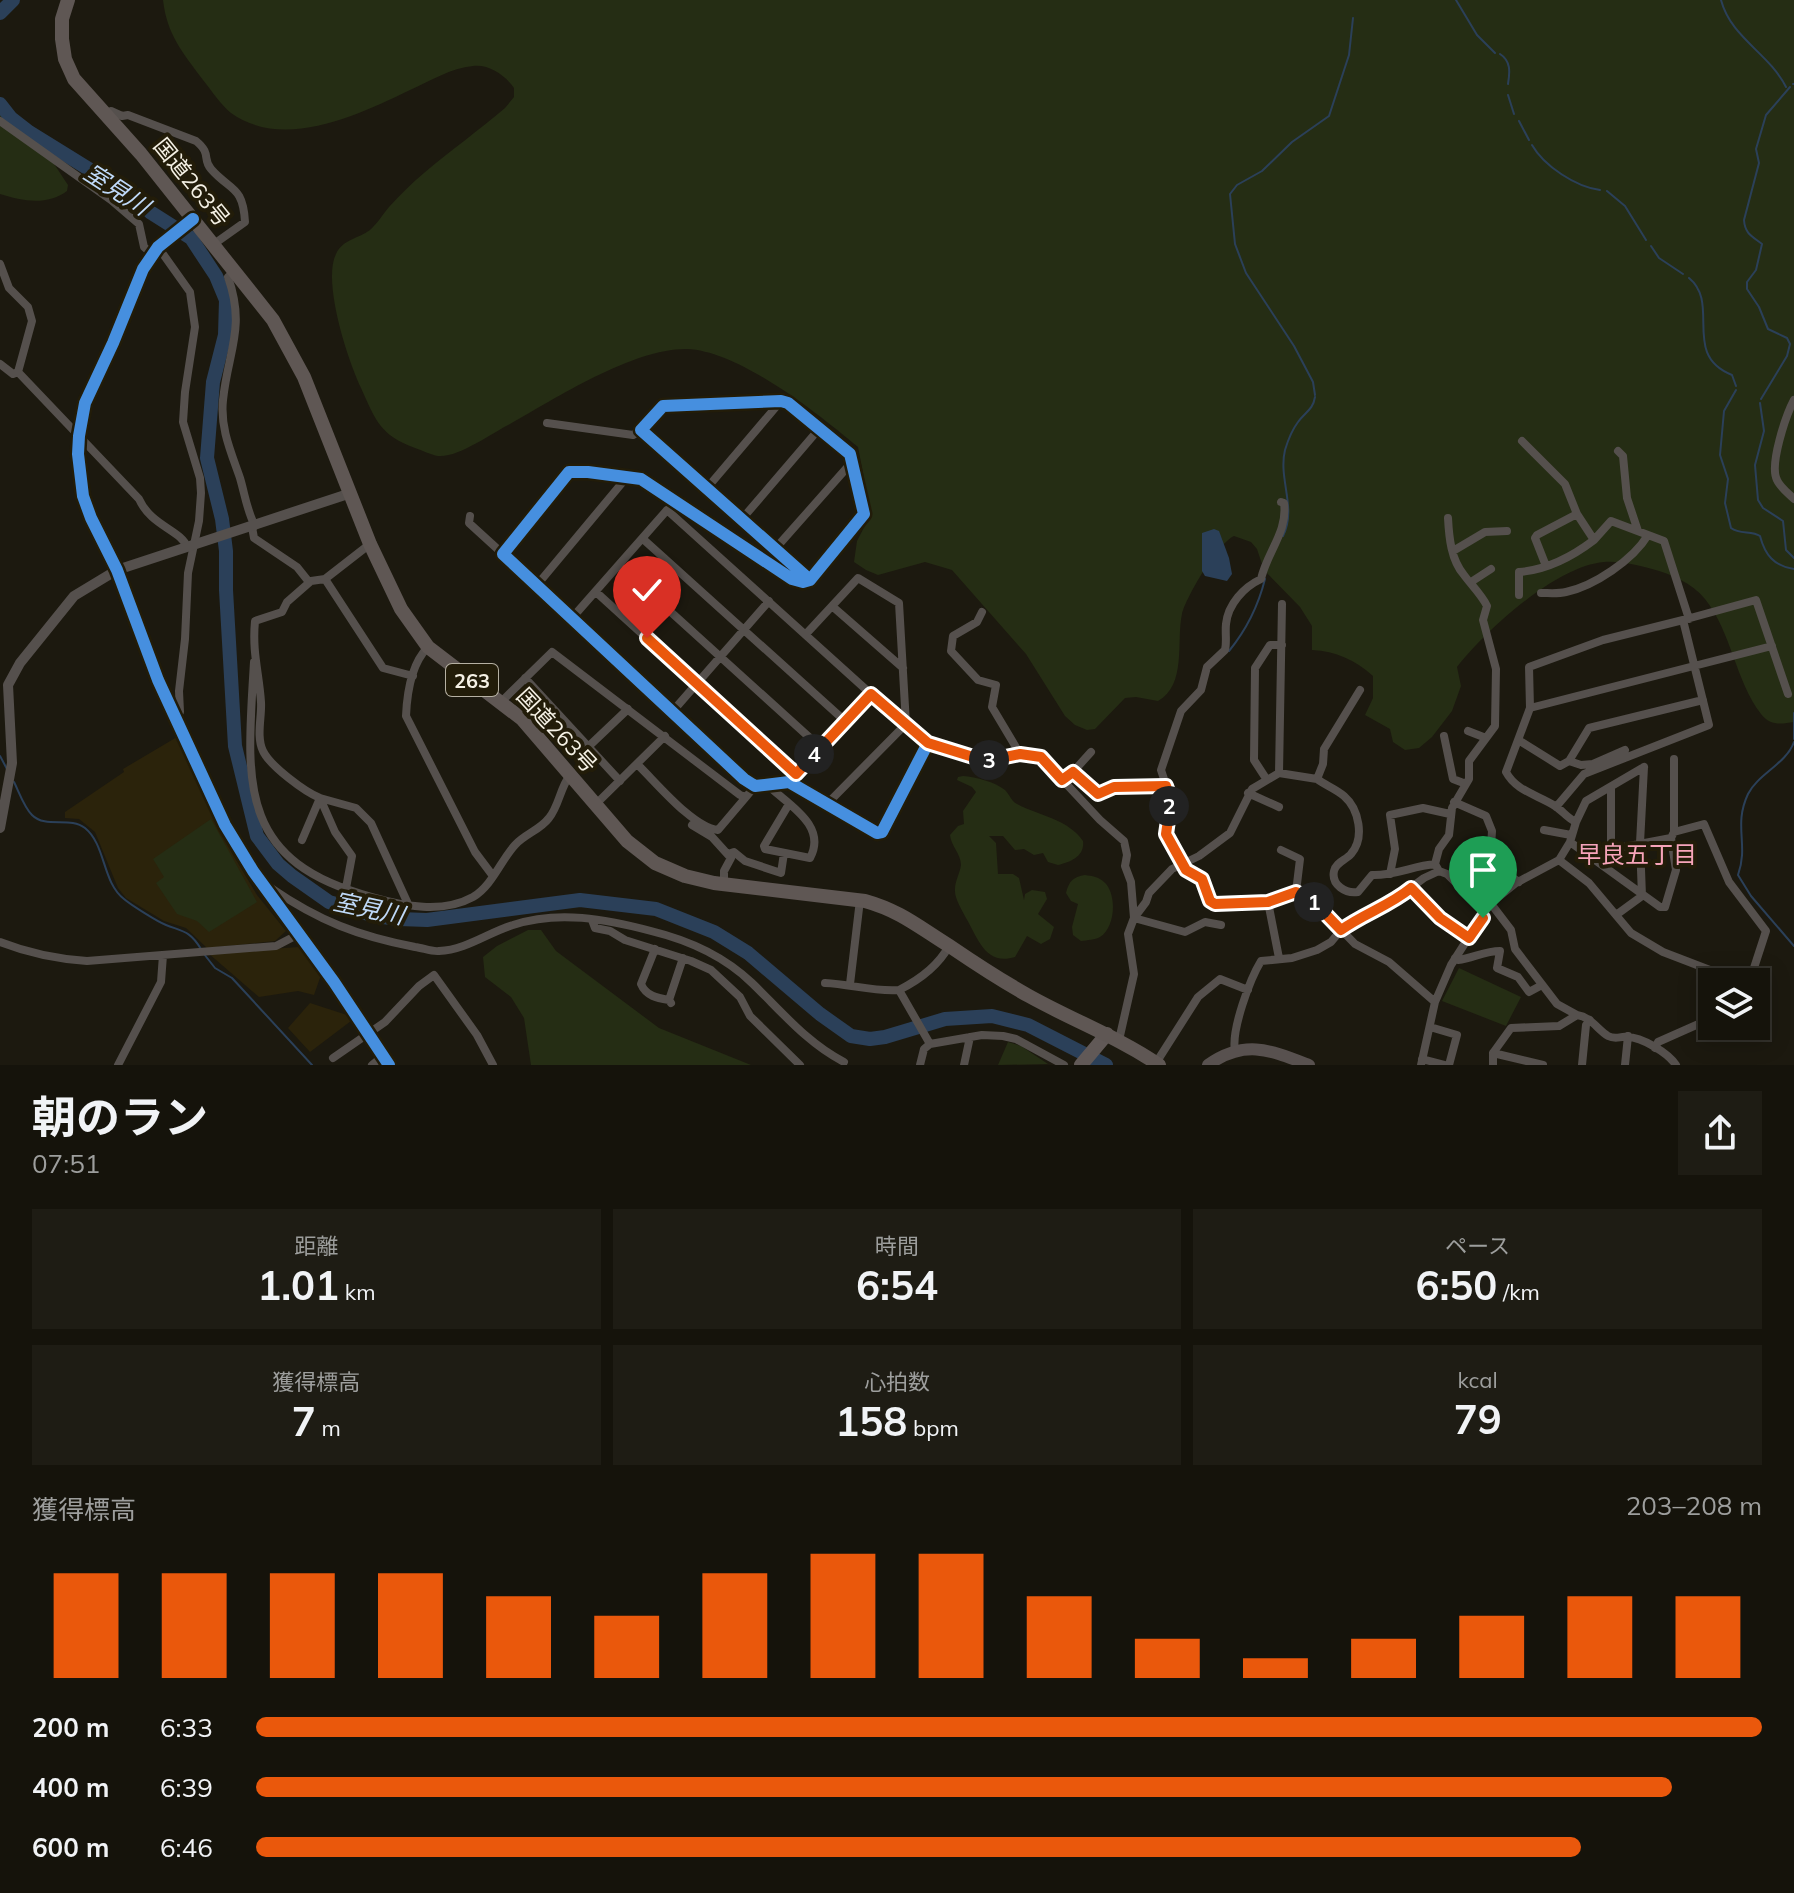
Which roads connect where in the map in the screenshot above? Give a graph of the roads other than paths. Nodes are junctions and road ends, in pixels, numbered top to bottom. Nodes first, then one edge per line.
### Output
1 (68, 0) edge
2 (106, 116) junction
3 (0, 121) edge
4 (193, 219) junction
5 (214, 244) junction
6 (155, 251) junction
7 (0, 264) edge
8 (235, 271) junction
9 (0, 364) edge
10 (18, 372) junction
11 (1794, 400) edge
12 (781, 401) junction
13 (547, 423) dead end
14 (819, 429) junction
15 (641, 430) junction
16 (79, 436) junction
17 (1522, 441) dead end
18 (1618, 451) dead end
19 (852, 462) junction
20 (627, 477) junction
21 (707, 488) junction
22 (348, 494) junction
23 (1794, 499) edge
24 (674, 502) junction
25 (1281, 502) dead end
26 (667, 510) junction
27 (1577, 514) junction
28 (470, 516) dead end
29 (1448, 518) dead end
30 (742, 519) junction
31 (253, 527) junction
32 (1507, 531) dead end
33 (1638, 531) junction
34 (1648, 535) junction
35 (643, 539) junction
36 (1594, 540) junction
37 (370, 544) junction
38 (190, 546) junction
39 (775, 549) junction
40 (1453, 551) junction
41 (503, 554) junction
42 (620, 566) junction
43 (1546, 566) junction
44 (1491, 569) dead end
45 (117, 570) junction
46 (325, 579) junction
47 (810, 580) junction
48 (309, 582) junction
49 (1471, 582) junction
50 (537, 585) junction
51 (596, 592) junction
52 (1541, 593) dead end
53 (1519, 595) dead end
54 (769, 601) junction
55 (1282, 604) dead end
56 (832, 606) junction
57 (982, 612) dead end
58 (572, 618) junction
59 (1686, 619) junction
60 (743, 630) junction
61 (806, 634) junction
62 (1282, 645) junction
63 (1772, 646) junction
64 (428, 647) junction
65 (720, 657) junction
66 (254, 662) junction
67 (1694, 666) junction
68 (903, 668) junction
69 (1794, 673) edge
70 (413, 676) junction
71 (1782, 676) junction
72 (525, 678) junction
73 (697, 684) junction
74 (1360, 690) dead end
75 (871, 694) junction
76 (1788, 694) dead end
77 (1703, 700) junction
78 (501, 702) junction
79 (1530, 708) junction
80 (628, 709) junction
81 (672, 712) junction
82 (175, 715) junction
83 (845, 721) junction
84 (906, 724) junction
85 (1468, 731) dead end
86 (665, 736) junction
87 (1444, 736) dead end
88 (1486, 738) junction
89 (1520, 741) junction
90 (928, 743) junction
91 (588, 747) junction
92 (820, 747) junction
93 (1625, 750) dead end
94 (1091, 752) dead end
95 (1020, 754) junction
96 (1674, 759) dead end
97 (1569, 761) junction
98 (637, 764) junction
99 (1073, 772) junction
100 (1279, 773) junction
101 (796, 774) junction
102 (570, 775) junction
103 (1317, 779) junction
104 (1062, 780) junction
105 (1267, 780) junction
106 (620, 781) junction
107 (789, 782) junction
108 (771, 784) junction
109 (1466, 784) junction
110 (755, 786) junction
111 (1166, 786) junction
112 (1611, 787) junction
113 (1248, 793) junction
114 (746, 797) junction
115 (320, 798) junction
116 (1454, 802) junction
117 (596, 804) junction
118 (789, 804) junction
119 (827, 804) junction
120 (1279, 807) dead end
121 (1556, 807) junction
122 (1450, 814) junction
123 (1576, 822) junction
124 (692, 825) dead end
125 (0, 828) edge
126 (1544, 830) dead end
127 (1672, 835) junction
128 (1571, 838) junction
129 (302, 840) dead end
130 (1640, 843) junction
131 (1611, 849) junction
132 (1281, 850) dead end
133 (784, 853) junction
134 (728, 854) junction
135 (1590, 856) junction
136 (1559, 860) junction
137 (1182, 864) junction
138 (1437, 868) junction
139 (1390, 874) junction
140 (493, 876) junction
141 (1519, 882) junction
142 (724, 884) junction
143 (346, 888) junction
144 (1411, 888) junction
145 (266, 890) junction
146 (1296, 892) junction
147 (1642, 896) junction
148 (860, 900) junction
149 (1268, 902) junction
150 (1490, 904) junction
151 (409, 906) junction
152 (1616, 915) junction
153 (1134, 918) junction
154 (592, 920) junction
155 (1221, 925) dead end
156 (1341, 930) junction
157 (299, 934) junction
158 (1469, 938) junction
159 (0, 942) edge
160 (949, 946) junction
161 (655, 949) junction
162 (163, 955) junction
163 (683, 958) junction
164 (1279, 958) junction
165 (1455, 958) junction
166 (1703, 968) edge
167 (1754, 968) edge
168 (825, 983) dead end
169 (850, 984) junction
170 (1542, 985) junction
171 (899, 990) junction
172 (1248, 990) junction
173 (1435, 1002) junction
174 (1577, 1015) junction
175 (1590, 1020) junction
176 (1698, 1024) edge
177 (1430, 1027) junction
178 (369, 1034) junction
179 (1628, 1036) junction
180 (970, 1037) junction
181 (1113, 1037) junction
182 (930, 1044) junction
183 (1655, 1048) junction
184 (1235, 1051) junction
185 (1493, 1053) junction
186 (333, 1058) dead end
187 (386, 1060) edge
188 (844, 1062) dead end
189 (1422, 1062) edge
190 (1157, 1064) edge
191 (118, 1065) edge
192 (372, 1065) edge
193 (493, 1065) edge
194 (800, 1065) edge
195 (920, 1065) edge
196 (964, 1065) edge
197 (1064, 1065) edge
198 (1081, 1065) edge
199 (1208, 1065) edge
200 (1309, 1065) edge
201 (1447, 1065) edge
202 (1493, 1065) edge
203 (1543, 1065) edge
204 (1582, 1065) edge
205 (1625, 1065) edge
206 (1676, 1065) edge

1 - 2 highway, 国道263号 / 263
2 - 4 highway, 国道263号 / 263
2 - 5 street
3 - 6 street
4 - 5 highway, 国道263号 / 263
4 - 6 street
5 - 8 highway, 国道263号 / 263
6 - 16 street
6 - 38 street
7 - 10 street
8 - 22 highway, 国道263号 / 263
8 - 31 street
9 - 10 street
10 - 16 street
11 - 23 street
12 - 14 street
12 - 15 street
12 - 21 street
13 - 15 street
14 - 19 street
14 - 30 street
15 - 21 street
16 - 38 street
16 - 45 street
17 - 27 street
18 - 33 street
19 - 39 street
19 - 47 street
20 - 24 street
20 - 41 street
20 - 50 street
21 - 30 street
22 - 31 street
22 - 37 highway, 国道263号 / 263
24 - 26 street
24 - 47 street
25 - 111 street
26 - 35 street
26 - 54 street
27 - 36 street
27 - 43 street
28 - 41 street
29 - 40 street
30 - 39 street
31 - 38 street
31 - 48 street
32 - 40 street
33 - 34 street
33 - 36 street
34 - 52 street
34 - 59 street
35 - 42 street
35 - 60 street
36 - 43 street
37 - 46 street
37 - 64 highway, 国道263号 / 263
38 - 45 street
38 - 82 street
39 - 47 street
40 - 49 street
41 - 50 street
42 - 51 street
42 - 65 street
43 - 53 street
44 - 49 street
45 - 82 street
45 - 125 street
46 - 48 street
46 - 70 street
48 - 66 street
49 - 88 street
50 - 58 street
51 - 58 street
51 - 73 street
54 - 60 street
54 - 61 street
55 - 62 street
56 - 61 street
56 - 68 street
56 - 68 street
57 - 95 street
58 - 81 street
59 - 63 street
59 - 67 street
59 - 79 street
60 - 65 street
60 - 83 street
61 - 75 street
62 - 100 street
62 - 105 street
63 - 67 street
63 - 71 street
64 - 70 street
64 - 78 highway, 国道263号 / 263
65 - 73 street
65 - 92 street
66 - 115 street
66 - 143 street
67 - 77 street
67 - 79 street
68 - 84 street
69 - 71 street
70 - 140 street
71 - 76 street
72 - 78 street
72 - 80 street
72 - 91 street
73 - 81 street
73 - 101 street
74 - 103 street
75 - 83 street
75 - 84 street
77 - 97 street
77 - 121 street
78 - 102 highway, 国道263号 / 263
79 - 89 street
80 - 86 street
80 - 91 street
81 - 110 street
82 - 145 street
83 - 92 street
84 - 90 street
84 - 119 street
85 - 88 street
86 - 98 street
86 - 114 street
87 - 109 street
88 - 109 street
89 - 97 street
89 - 121 street
90 - 95 street
90 - 119 street
91 - 106 street
92 - 101 street
93 - 97 street
94 - 99 street
95 - 104 street
96 - 127 street
98 - 106 street
98 - 114 street
99 - 104 street
99 - 111 street
100 - 103 street
100 - 105 street
101 - 107 street
102 - 117 highway, 国道263号 / 263
102 - 140 street
103 - 139 street
104 - 153 street
105 - 113 street
106 - 117 street
107 - 108 street
107 - 119 street
108 - 110 street
108 - 118 street
109 - 116 street
110 - 114 street
111 - 137 street
112 - 123 street
112 - 130 street
112 - 131 street
113 - 120 street
113 - 137 street
115 - 129 street
115 - 143 street
115 - 151 street
116 - 122 street
116 - 141 street
117 - 142 highway, 国道263号 / 263
118 - 133 street
118 - 133 street
121 - 123 street
122 - 138 street
122 - 139 street
123 - 128 street
124 - 134 street
126 - 128 street
127 - 130 street
127 - 147 street
127 - 167 street
128 - 135 street
128 - 136 street
130 - 131 street
130 - 147 street
131 - 135 street
132 - 146 street
133 - 134 street
134 - 142 street
135 - 147 street
136 - 141 street
136 - 152 street
137 - 149 street
137 - 153 street
138 - 139 street
138 - 144 street
138 - 150 street
140 - 151 street
141 - 150 street
142 - 148 highway, 国道263号 / 263
143 - 151 street
144 - 156 street
144 - 158 street
145 - 154 street
145 - 157 street
146 - 149 street
146 - 156 street
147 - 152 street
148 - 160 highway, 国道263号 / 263
148 - 169 street
149 - 164 street
150 - 158 street
150 - 170 street
152 - 166 street
153 - 155 street
153 - 181 street
154 - 161 street
154 - 188 street
156 - 164 street
156 - 173 street
157 - 162 street
157 - 178 street
158 - 165 street
159 - 162 street
160 - 171 street
160 - 181 highway, 国道263号 / 263
161 - 163 street
161 - 163 street
162 - 191 street
163 - 194 street
164 - 172 street
165 - 170 street
165 - 173 street
168 - 169 street
169 - 171 street
170 - 174 street
171 - 182 street
172 - 184 street
172 - 190 street
173 - 177 street
174 - 175 street
174 - 185 street
175 - 179 street
175 - 204 street
176 - 183 street
177 - 189 street
177 - 201 street
178 - 186 street
178 - 187 street
178 - 193 street
179 - 183 street
179 - 205 street
180 - 182 street
180 - 196 street
180 - 197 street
181 - 190 highway, 国道263号 / 263
181 - 198 main road
182 - 195 street
183 - 206 street
184 - 199 main road
184 - 200 main road
185 - 202 street
185 - 203 street
187 - 192 street
189 - 201 street

